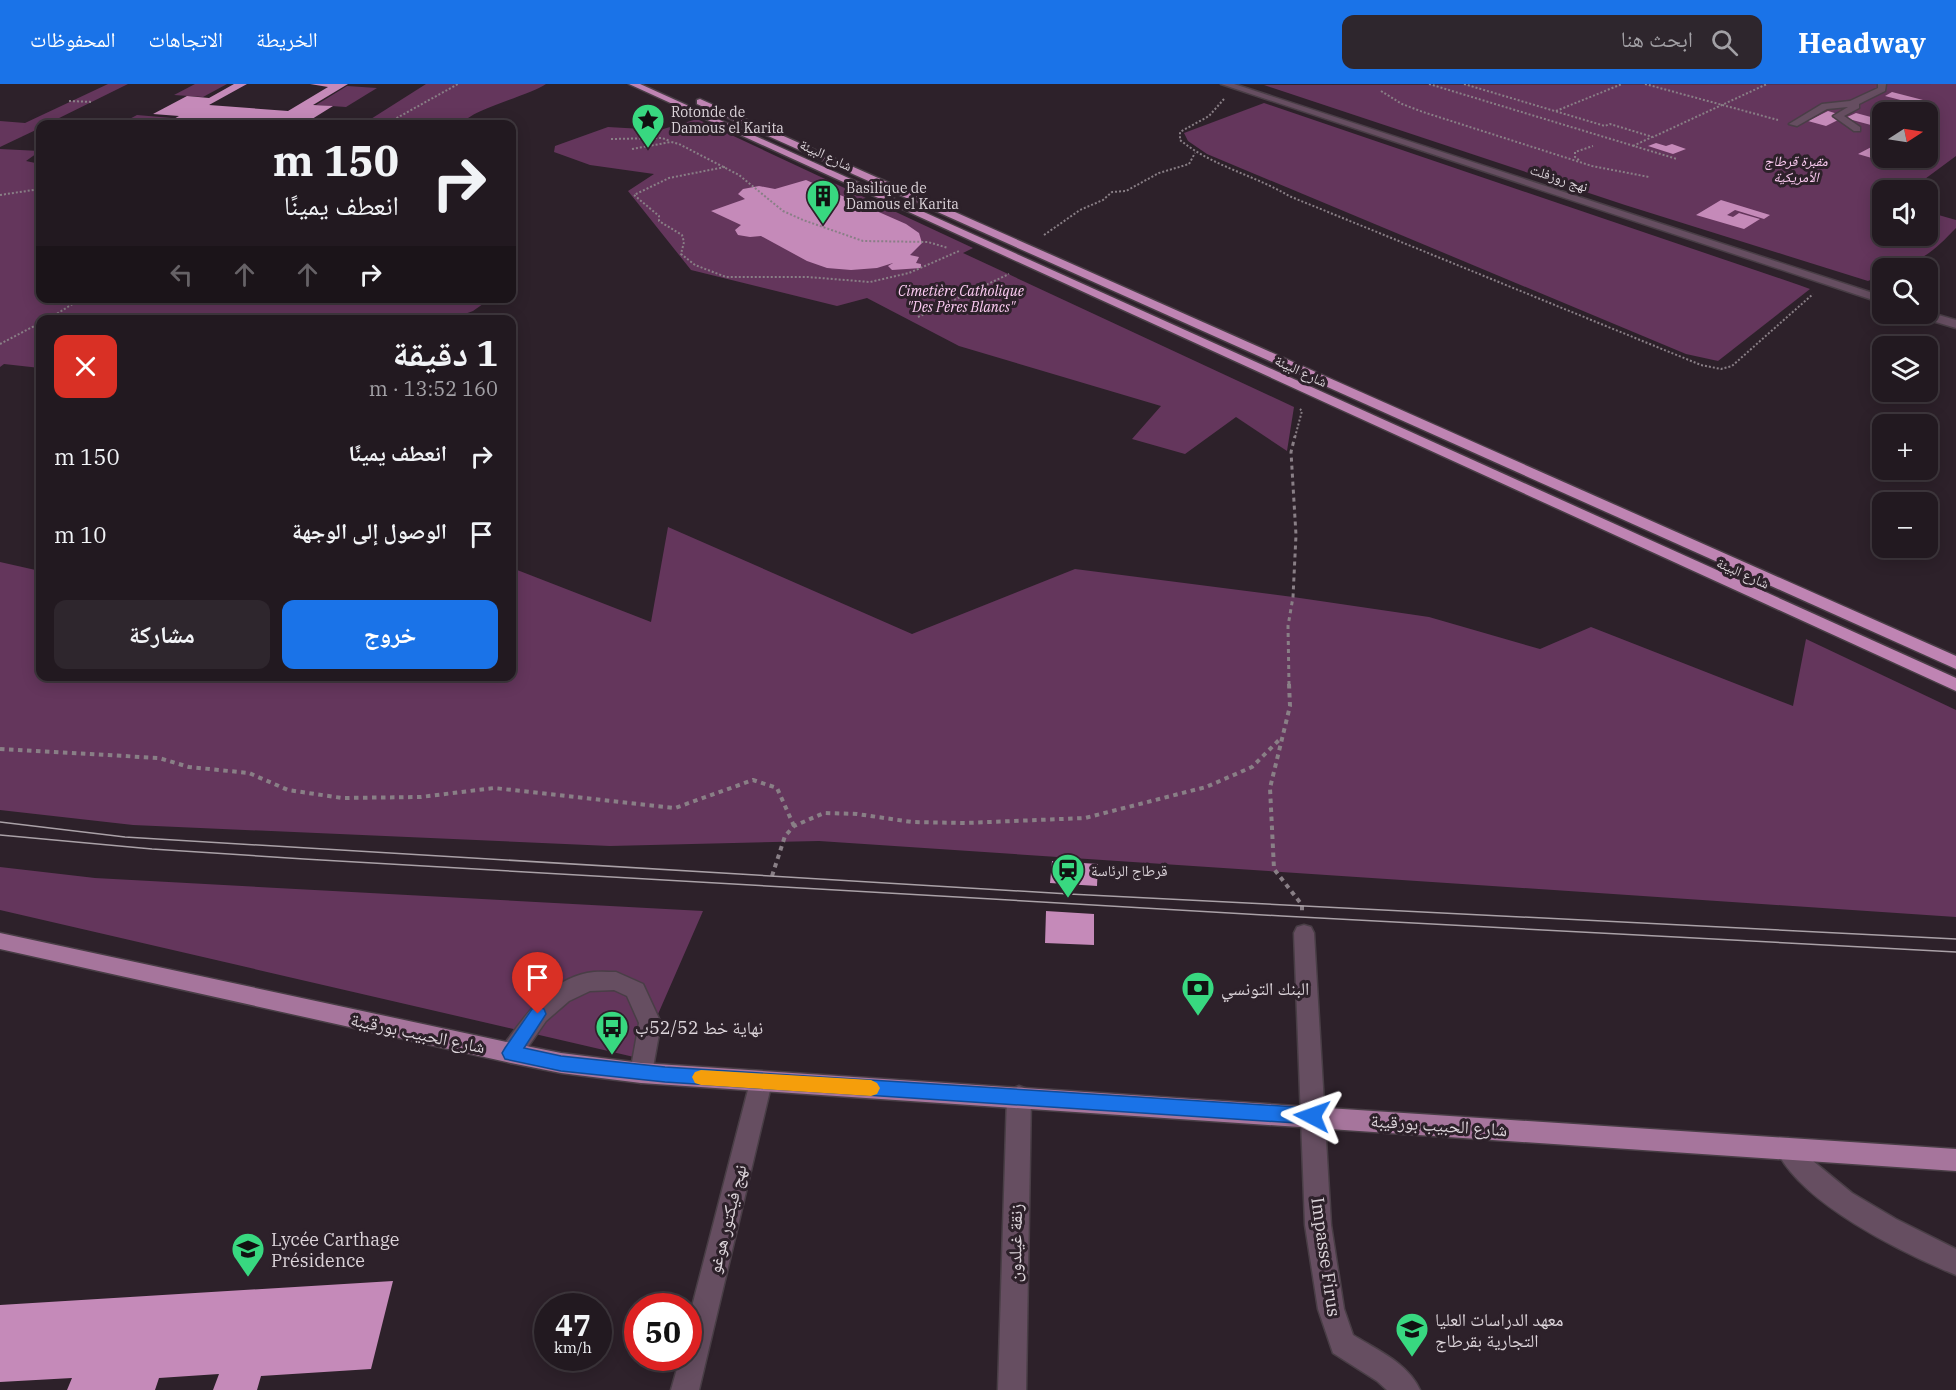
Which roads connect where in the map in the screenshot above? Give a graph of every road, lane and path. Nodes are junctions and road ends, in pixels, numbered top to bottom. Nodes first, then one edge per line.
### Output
1 (458, 84) edge
2 (633, 84) edge
3 (659, 84) edge
4 (1226, 84) edge
5 (1429, 84) edge
6 (1464, 84) edge
7 (1475, 84) edge
8 (1622, 84) edge
9 (1645, 84) edge
10 (1767, 84) edge
11 (1882, 84) edge
12 (1470, 86) junction
13 (1240, 89) junction
14 (1381, 91) dead end
15 (69, 100) dead end
16 (92, 102) dead end
17 (1852, 104) junction
18 (1722, 105) junction
19 (1556, 111) junction
20 (393, 120) edge
21 (1794, 124) joint
22 (1857, 129) dead end
23 (1653, 136) junction
24 (611, 140) dead end
25 (671, 142) junction
26 (1593, 146) dead end
27 (1633, 146) junction
28 (632, 149) dead end
29 (1195, 153) junction
30 (1677, 159) dead end
31 (1582, 162) junction
32 (726, 167) junction
33 (1649, 177) dead end
34 (36, 190) edge
35 (0, 195) edge
36 (1016, 243) junction
37 (1018, 265) junction
38 (1827, 281) junction
39 (1872, 297) edge
40 (74, 303) edge
41 (55, 315) edge
42 (918, 317) dead end
43 (1938, 319) edge
44 (1956, 324) edge
45 (36, 325) edge
46 (0, 344) edge
47 (1296, 406) dead end
48 (1956, 663) edge
49 (1956, 685) edge
50 (1282, 738) junction
51 (0, 749) edge
52 (794, 826) junction
53 (772, 876) dead end
54 (1304, 933) joint
55 (0, 941) edge
56 (511, 1053) junction
57 (641, 1073) junction
58 (761, 1082) junction
59 (1019, 1096) junction
60 (1312, 1116) junction
61 (1788, 1149) junction
62 (1956, 1160) edge
63 (1956, 1262) edge
64 (1397, 1381) edge
65 (686, 1390) edge
66 (1012, 1390) edge

1 - 20 path
2 - 37 highway, شارع البيئة
3 - 36 highway, شارع البيئة
4 - 13 street, نهج روزفلت
5 - 27 path
6 - 12 path
7 - 12 path
8 - 19 path
9 - 18 path
10 - 18 path
11 - 17 street
12 - 19 path
13 - 29 path
13 - 38 street, نهج روزفلت
14 - 31 path
15 - 16 path
17 - 21 street
17 - 22 street
18 - 21 path
18 - 23 path
19 - 23 path
23 - 27 path
24 - 25 path
25 - 28 path
25 - 32 path
26 - 31 path
27 - 30 path
29 - 36 path
29 - 38 path
31 - 33 path
32 - 32 path
34 - 35 path
36 - 48 highway, شارع البيئة
37 - 42 path
37 - 49 highway, شارع البيئة
38 - 39 street, نهج روزفلت
40 - 41 path
43 - 44 street
45 - 46 path
47 - 50 path
50 - 52 path
50 - 54 path
51 - 52 path
52 - 53 path
54 - 60 street, Impasse Firus
55 - 56 main road, شارع الحبيب بورقيبة
56 - 57 main road, شارع الحبيب بورقيبة
56 - 57 street
57 - 58 main road, شارع الحبيب بورقيبة
58 - 59 main road, شارع الحبيب بورقيبة
58 - 65 street, نهج فيكتور هوغو
59 - 60 main road, شارع الحبيب بورقيبة
59 - 66 street, زنقة غيلدون
60 - 61 main road, شارع الحبيب بورقيبة
60 - 64 street, Impasse Firus
61 - 62 main road, شارع الحبيب بورقيبة
61 - 63 street

